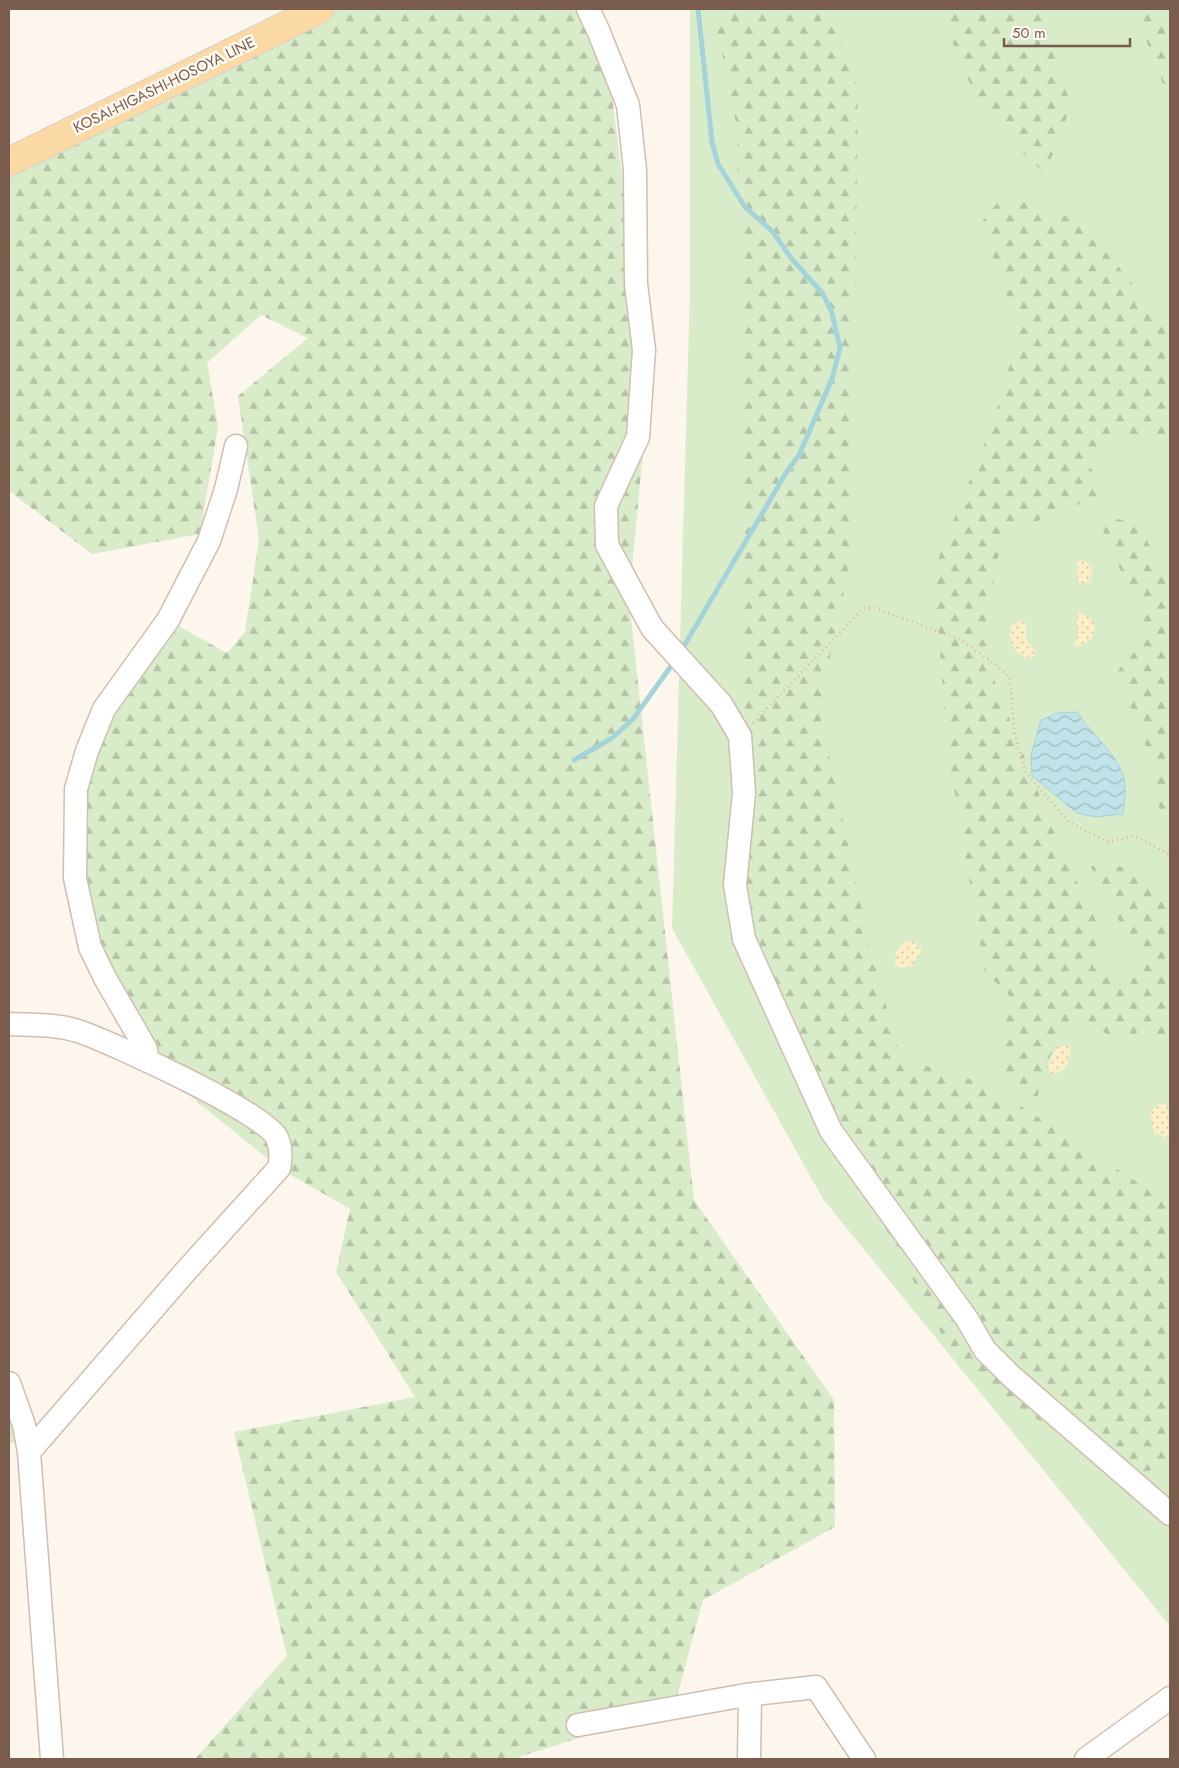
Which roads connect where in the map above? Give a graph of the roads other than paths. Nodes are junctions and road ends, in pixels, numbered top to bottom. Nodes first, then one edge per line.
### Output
1 (320, 9) edge
2 (588, 9) edge
3 (9, 162) edge
4 (236, 446) dead end
5 (9, 1024) edge
6 (147, 1061) junction
7 (9, 1384) edge
8 (29, 1452) junction
9 (1170, 1514) edge
10 (750, 1695) junction
11 (1170, 1698) edge
12 (578, 1725) dead end
13 (52, 1759) edge
14 (749, 1759) edge
15 (864, 1759) edge
16 (1086, 1759) edge

1 - 3 main road, KOSAI-HIGASHI-HOSOYA LINE
2 - 9 street
4 - 6 street
5 - 6 street
6 - 8 street
7 - 8 street
8 - 13 street
10 - 12 street
10 - 14 street
10 - 15 street
11 - 16 street

